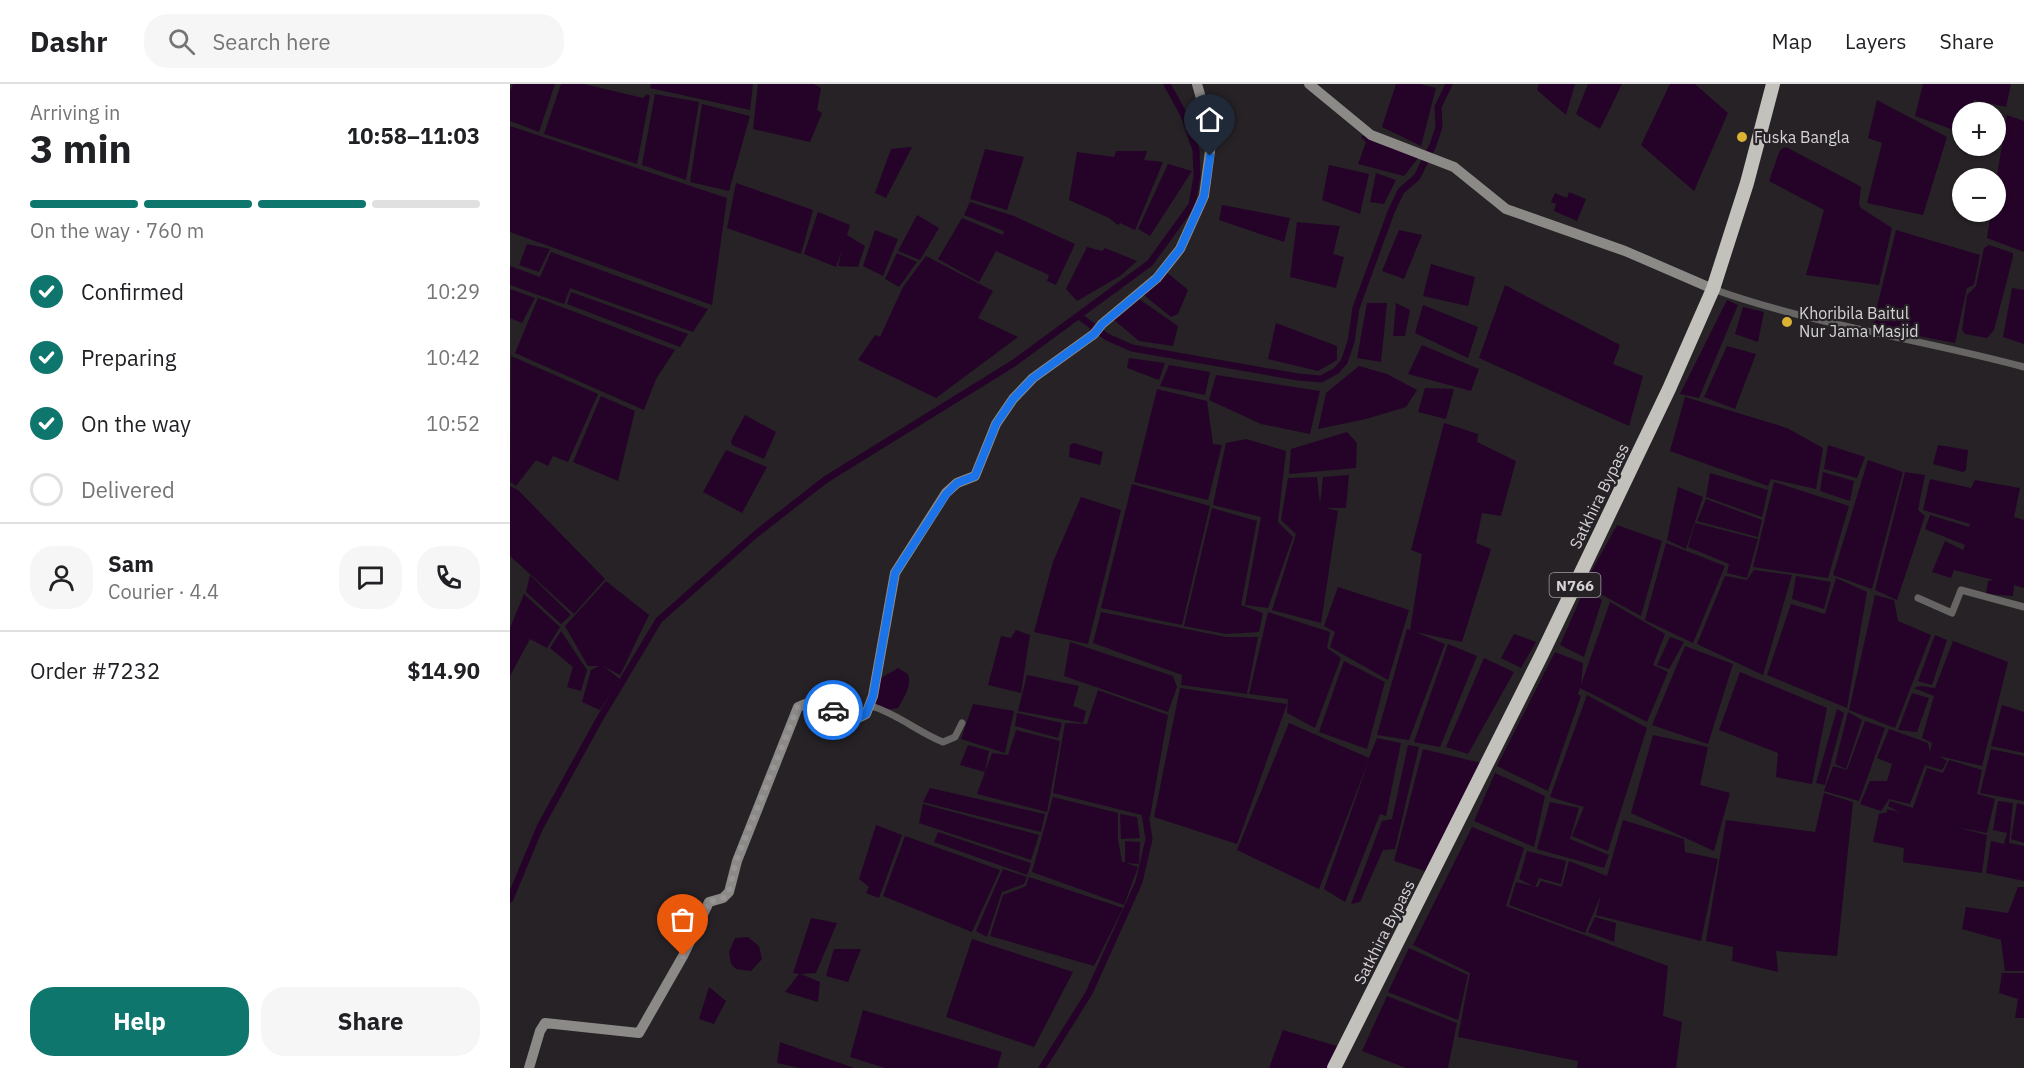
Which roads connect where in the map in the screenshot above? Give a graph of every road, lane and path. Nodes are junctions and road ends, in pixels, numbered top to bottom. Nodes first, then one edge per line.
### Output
1 (1197, 84) edge
2 (1309, 84) edge
3 (1773, 84) edge
4 (1713, 289) junction
5 (2024, 367) edge
6 (1918, 598) dead end
7 (2024, 607) edge
8 (871, 706) junction
9 (962, 723) dead end
10 (529, 1068) edge
11 (1334, 1068) edge

1 - 8 street
2 - 4 street
3 - 4 highway, Satkhira Bypass / N766
4 - 5 street
4 - 11 highway, Satkhira Bypass / N766
6 - 7 street
8 - 9 street
8 - 10 street

